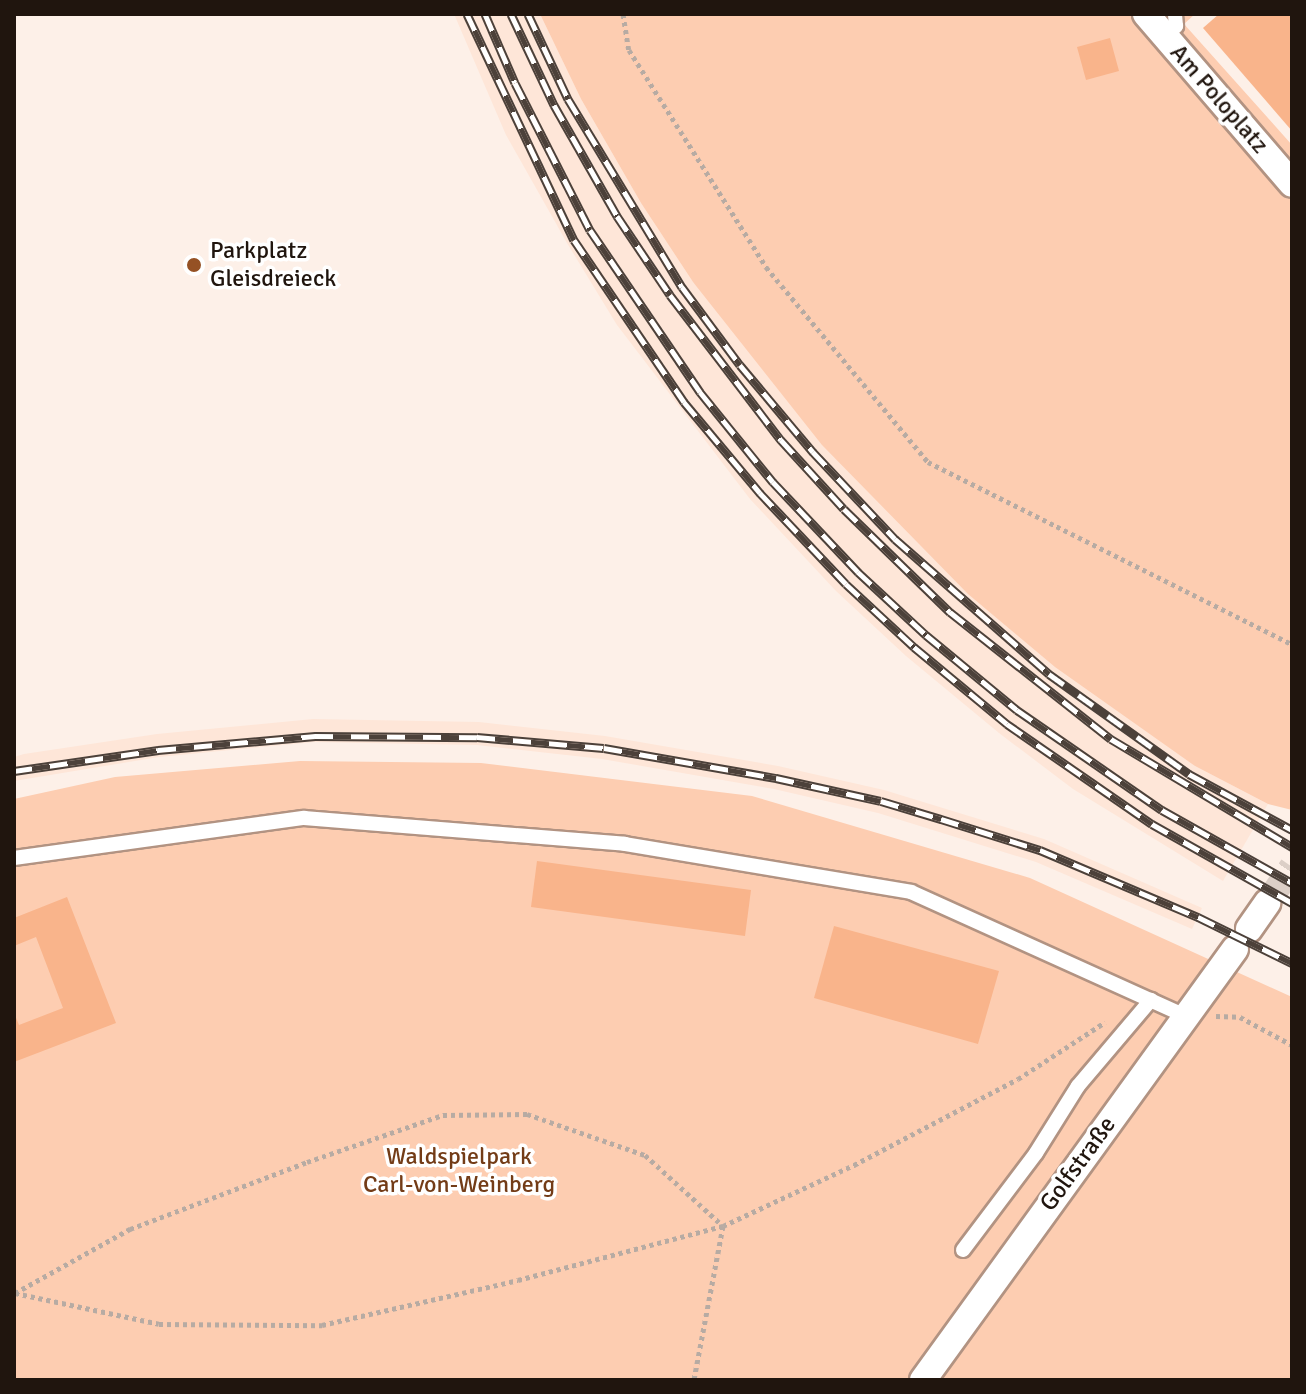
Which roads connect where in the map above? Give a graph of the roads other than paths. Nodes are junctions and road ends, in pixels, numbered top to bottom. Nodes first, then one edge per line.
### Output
1 (1146, 14) edge
2 (1170, 25) edge
3 (1292, 184) edge
4 (14, 858) edge
5 (1267, 903) tunnel mouth
6 (1151, 1000) junction
7 (1184, 1015) junction
8 (963, 1250) dead end
9 (923, 1380) edge

1 - 2 street, Am Poloplatz
2 - 3 street, Am Poloplatz
4 - 6 lane
5 - 7 street, Golfstraße
6 - 7 lane
6 - 8 lane
7 - 9 street, Golfstraße

